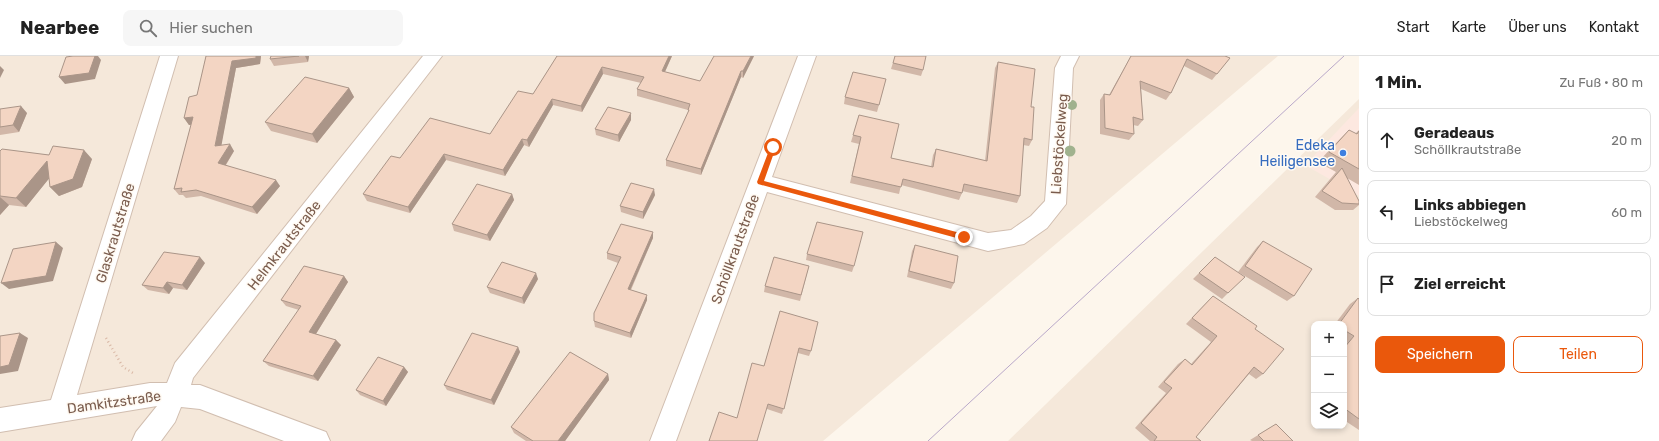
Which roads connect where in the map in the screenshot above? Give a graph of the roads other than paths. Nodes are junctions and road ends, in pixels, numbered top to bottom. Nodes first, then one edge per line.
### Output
1 (169, 56) edge
2 (433, 56) edge
3 (807, 56) edge
4 (1070, 56) edge
5 (760, 182) junction
6 (168, 394) junction
7 (60, 410) junction
8 (0, 420) edge
9 (145, 441) edge
10 (317, 441) edge
11 (663, 441) edge

1 - 7 street, Glaskrautstraße
2 - 6 street, Helmkrautstraße
3 - 5 street, Schöllkrautstraße
4 - 5 street, Liebstöckelweg
5 - 11 street, Schöllkrautstraße
6 - 7 street, Damkitzstraße
6 - 9 street, Helmkrautstraße
6 - 10 street, Damkitzstraße
7 - 8 street, Damkitzstraße

